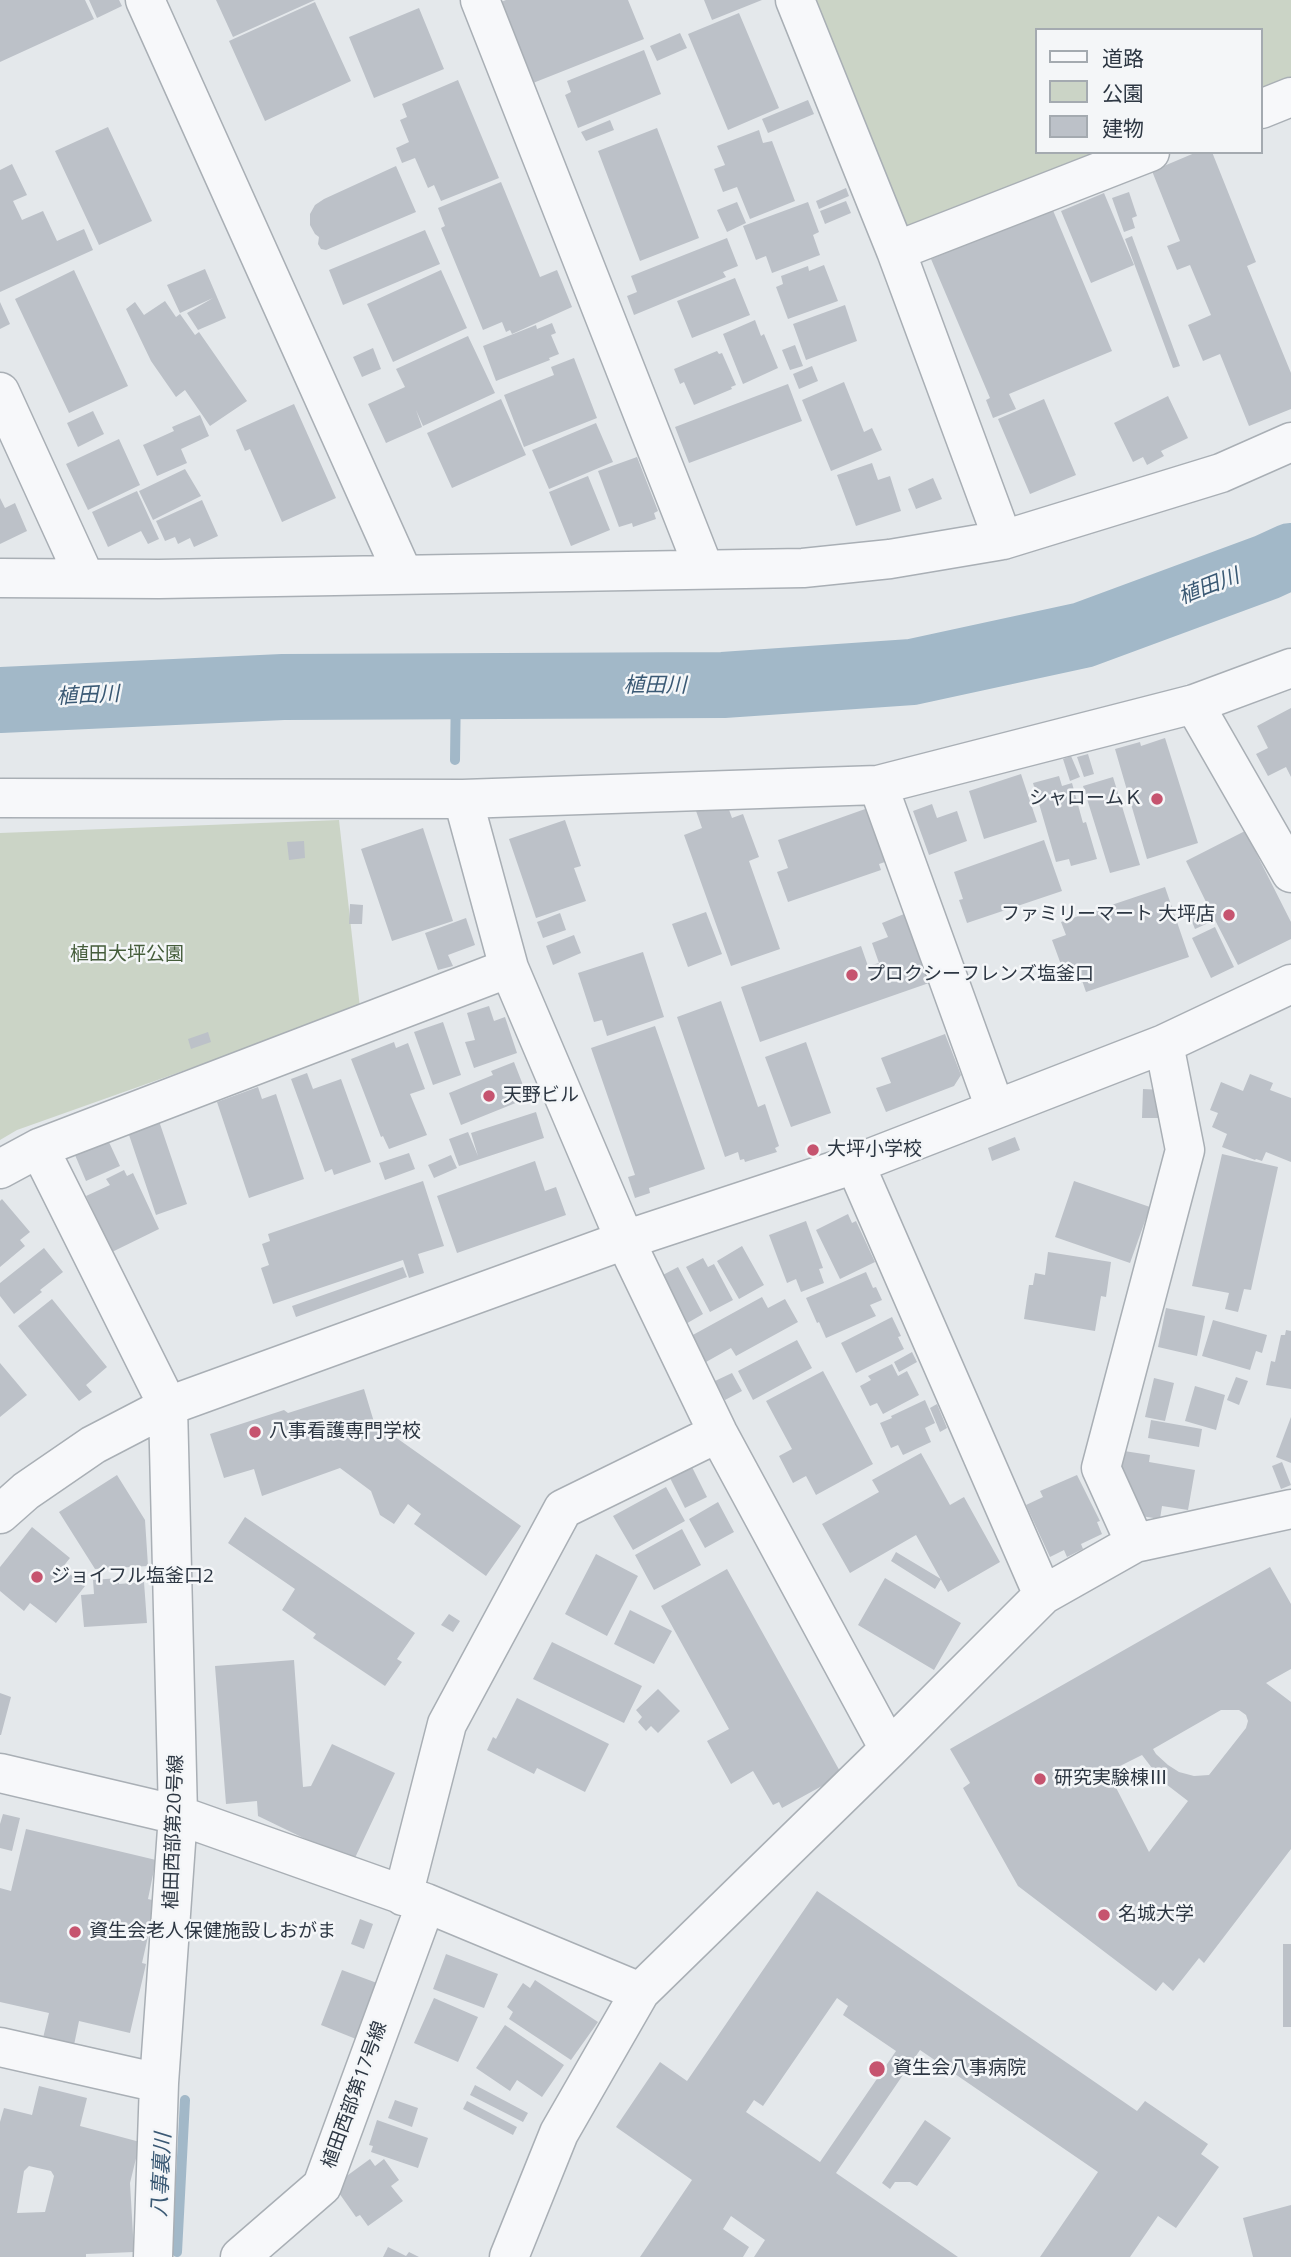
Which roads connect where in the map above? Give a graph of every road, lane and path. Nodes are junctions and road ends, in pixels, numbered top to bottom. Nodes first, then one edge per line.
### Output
1 (145, 0) edge
2 (480, 0) edge
3 (795, 0) edge
4 (1291, 97) edge
5 (1263, 108) edge
6 (1145, 154) edge
7 (896, 251) junction
8 (0, 392) edge
9 (1291, 442) edge
10 (1003, 540) junction
11 (704, 569) junction
12 (403, 574) junction
13 (0, 578) edge
14 (85, 578) junction
15 (1291, 668) edge
16 (1194, 704) junction
17 (878, 785) junction
18 (0, 798) edge
19 (463, 799) junction
20 (1291, 873) edge
21 (509, 968) junction
22 (1291, 984) edge
23 (1164, 1044) junction
24 (995, 1108) junction
25 (38, 1148) junction
26 (855, 1164) junction
27 (0, 1169) edge
28 (625, 1240) junction
29 (168, 1406) junction
30 (718, 1433) junction
31 (1291, 1509) edge
32 (0, 1514) edge
33 (1135, 1543) junction
34 (1042, 1595) junction
35 (889, 1749) junction
36 (0, 1773) edge
37 (178, 1815) junction
38 (414, 1900) junction
39 (639, 1992) junction
40 (0, 2047) edge
41 (159, 2083) junction
42 (153, 2257) edge
43 (240, 2257) edge
44 (509, 2257) edge

1 - 12 street
2 - 11 street
3 - 7 street
4 - 5 street
6 - 7 street
7 - 10 street
8 - 14 street
9 - 10 street
10 - 11 street
11 - 12 street
12 - 14 street
13 - 14 street
15 - 16 street
16 - 17 street
16 - 20 street
17 - 19 street
17 - 24 street
18 - 19 street
19 - 21 street
21 - 25 street
21 - 28 street
22 - 23 street
23 - 24 street
23 - 33 street
24 - 26 street
25 - 27 street
25 - 29 street
26 - 28 street
26 - 34 street
28 - 29 street
28 - 30 street
29 - 32 street
29 - 37 street, 植田西部第20号線
30 - 35 street
30 - 38 street, 植田西部第17号線
31 - 33 street
33 - 34 street
34 - 35 street
35 - 39 street
36 - 37 street
37 - 38 street
37 - 41 street, 植田西部第20号線
38 - 39 street
38 - 43 street, 植田西部第17号線
39 - 44 street
40 - 41 street
41 - 42 street, 植田西部第20号線

